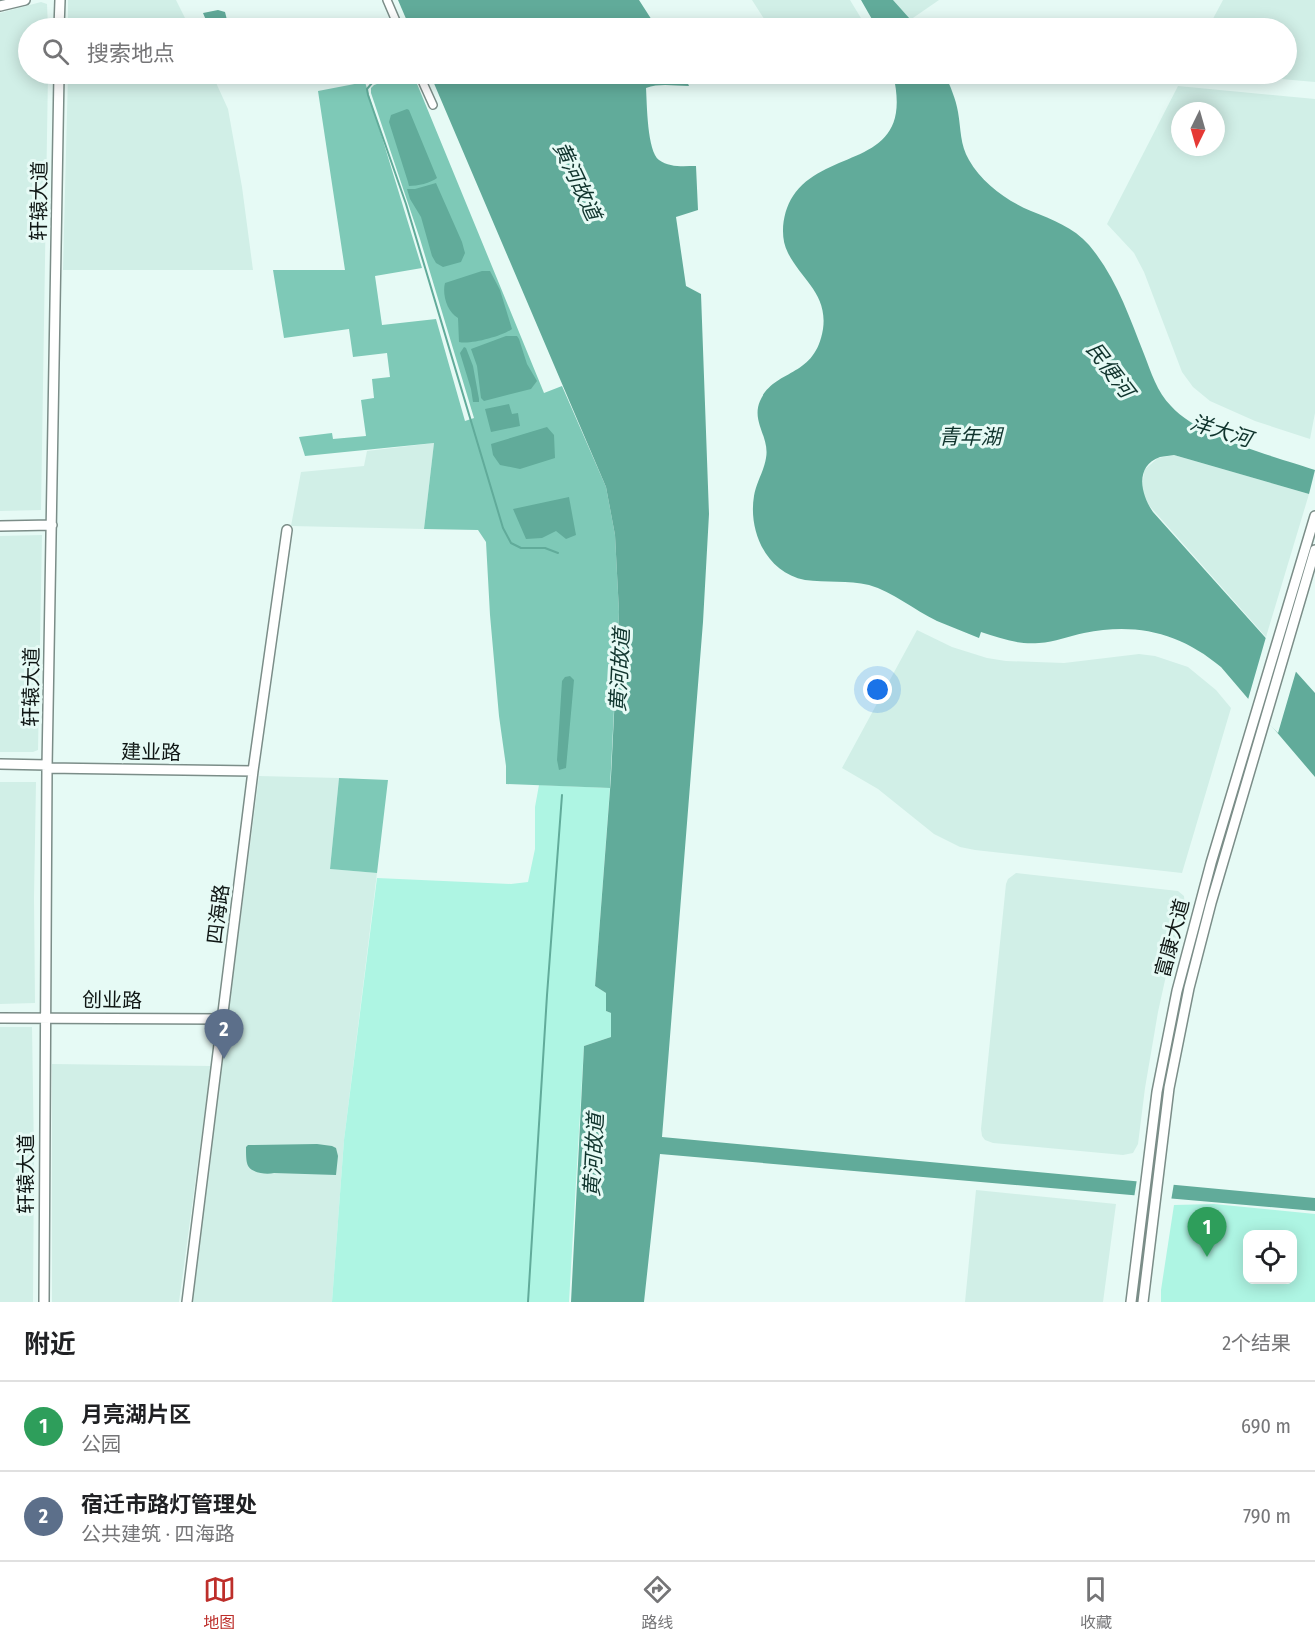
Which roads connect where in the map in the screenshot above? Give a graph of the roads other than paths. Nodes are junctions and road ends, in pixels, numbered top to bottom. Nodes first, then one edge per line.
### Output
1 (25, 0) edge
2 (60, 0) edge
3 (387, 0) edge
4 (0, 6) edge
5 (59, 18) edge
6 (395, 18) edge
7 (59, 84) edge
8 (424, 84) edge
9 (433, 105) dead end
10 (1315, 516) edge
11 (52, 525) junction
12 (0, 526) edge
13 (287, 530) dead end
14 (1312, 548) edge
15 (1292, 589) junction
16 (1302, 593) junction
17 (0, 764) edge
18 (47, 766) junction
19 (253, 771) junction
20 (46, 1017) junction
21 (0, 1018) edge
22 (223, 1019) junction
23 (1152, 1183) junction
24 (1147, 1220) junction
25 (44, 1302) edge
26 (187, 1302) edge
27 (1131, 1302) edge
28 (1143, 1302) edge

1 - 4 street
2 - 5 street
3 - 6 street
7 - 11 street, 轩辕大道
8 - 9 street
10 - 14 street
11 - 12 street
11 - 18 street, 轩辕大道
13 - 19 street, 四海路
14 - 15 street
14 - 16 street
15 - 16 street
15 - 23 street, 富康大道
16 - 23 street, 富康大道
17 - 18 street, 建业路
18 - 19 street, 建业路
18 - 20 street, 轩辕大道
19 - 22 street, 四海路
20 - 21 street, 创业路
20 - 22 street, 创业路
20 - 25 street, 轩辕大道
22 - 26 street, 四海路
23 - 24 street
24 - 27 street
24 - 28 street

